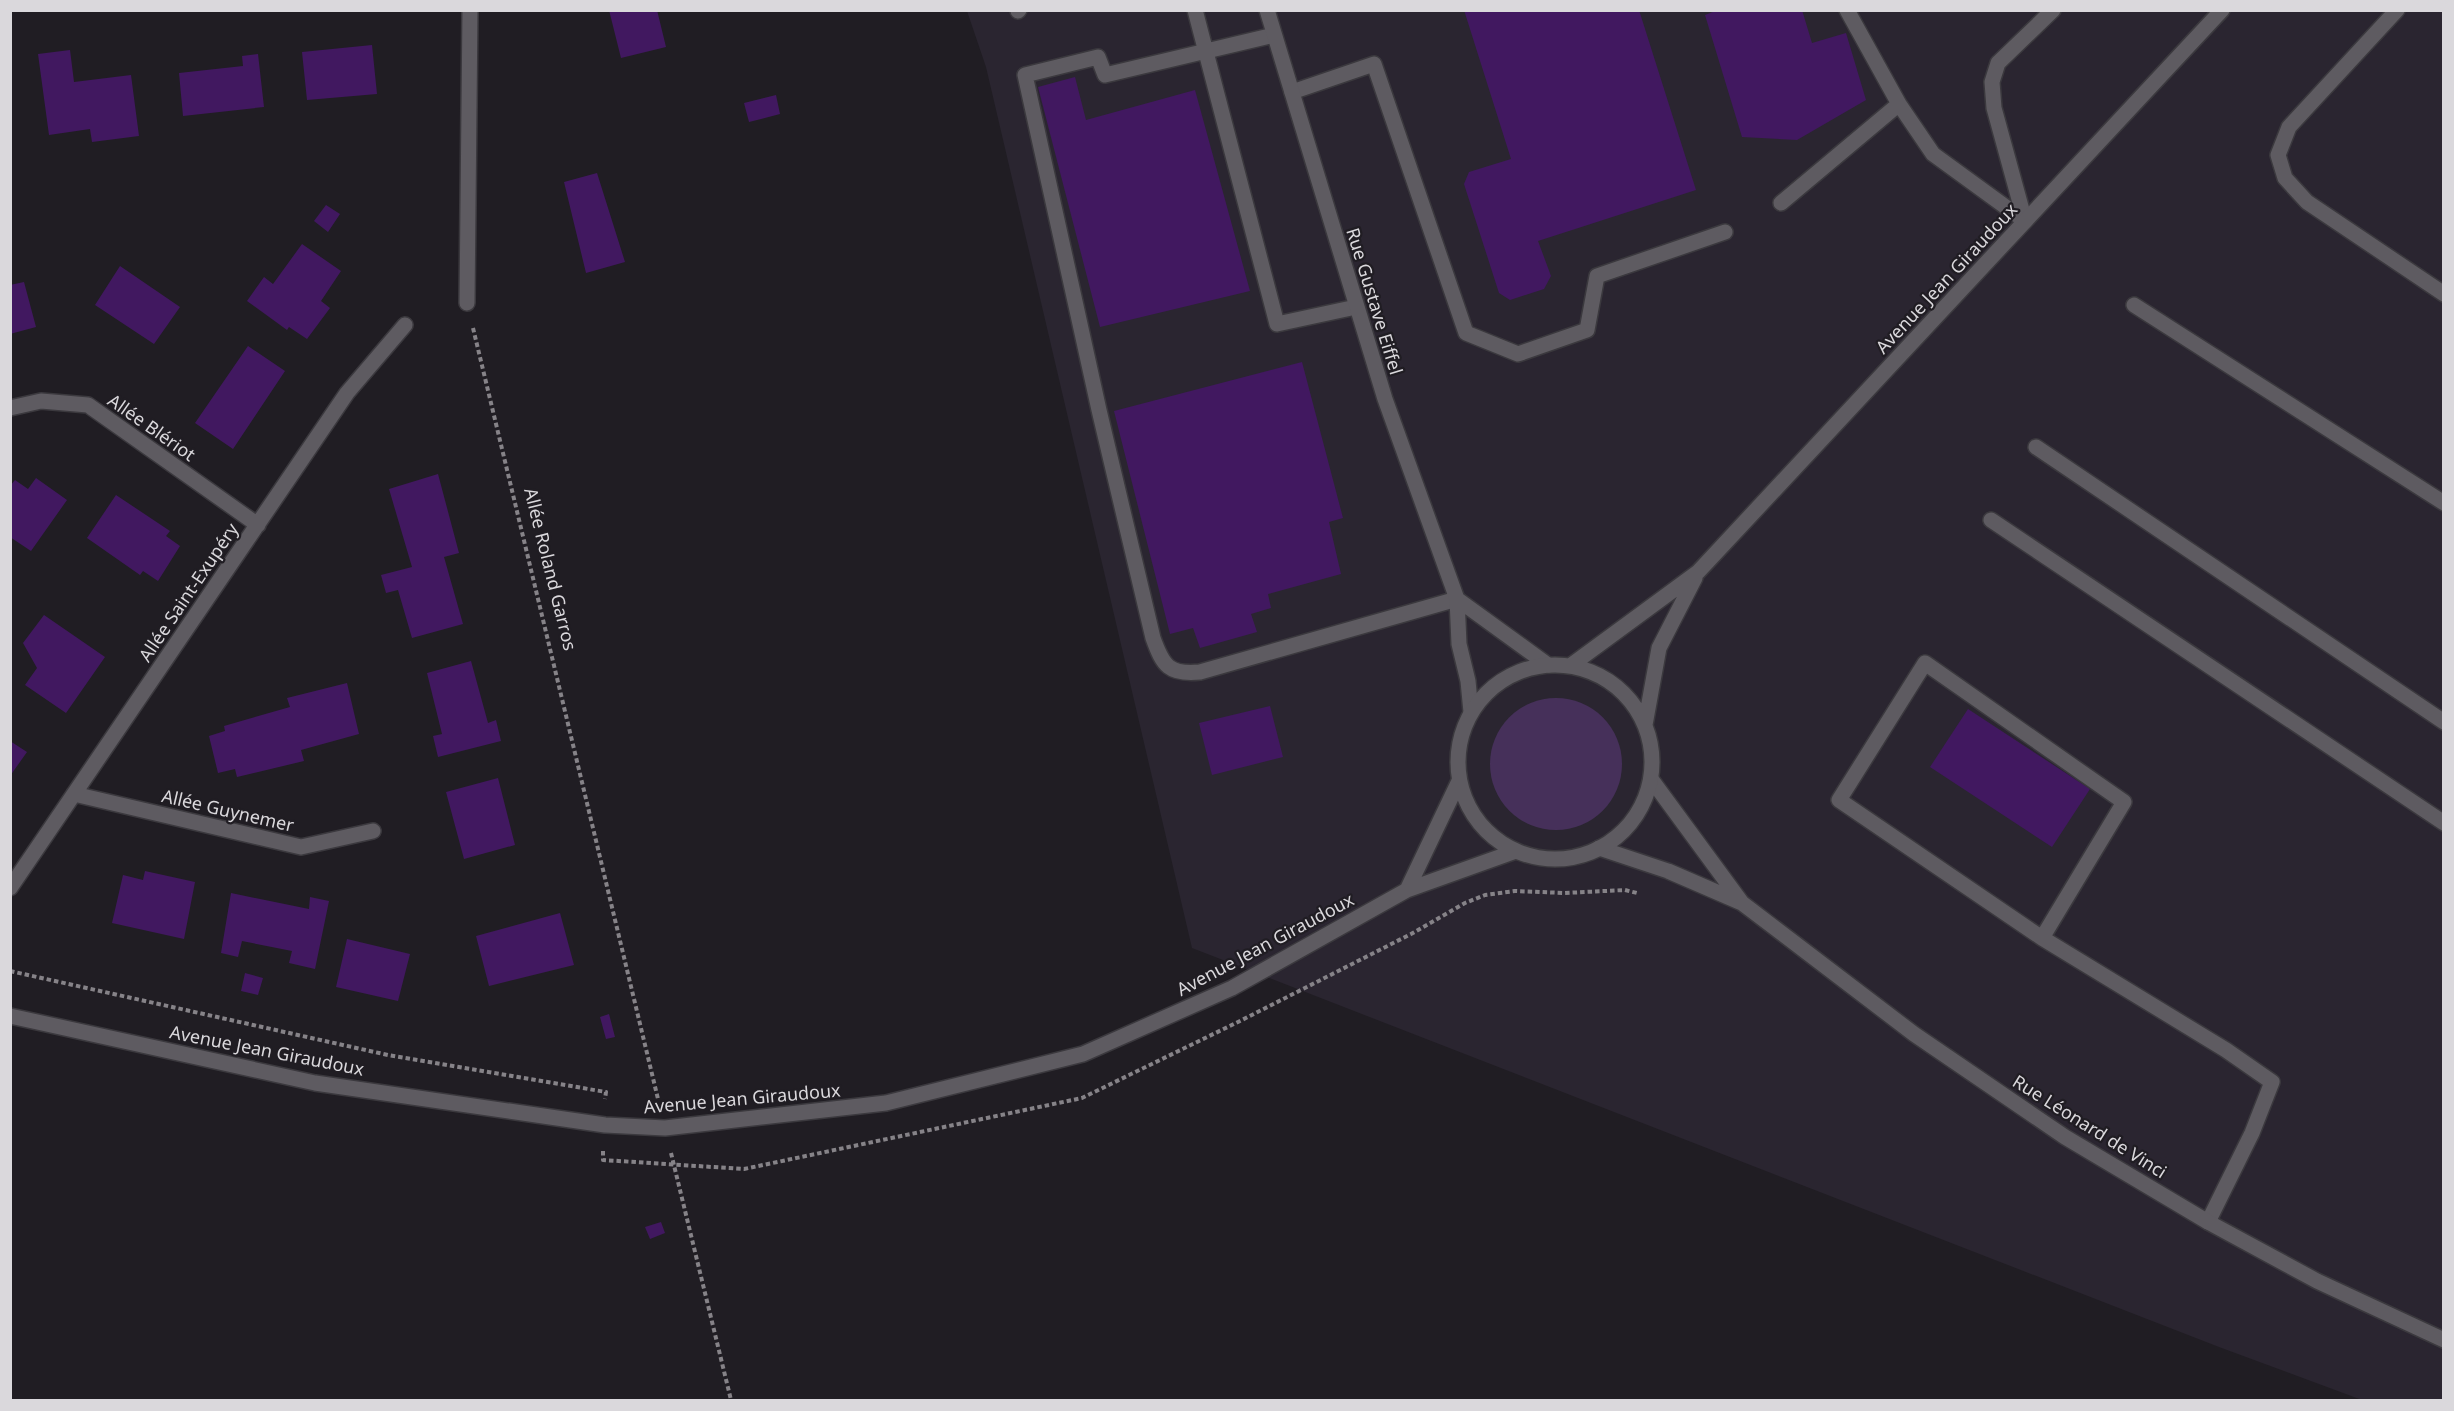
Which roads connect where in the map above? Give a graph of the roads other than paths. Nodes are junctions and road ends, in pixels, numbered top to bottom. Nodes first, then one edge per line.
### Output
1 (470, 10) edge
2 (1195, 10) edge
3 (1267, 10) edge
4 (1847, 10) edge
5 (2053, 10) edge
6 (2222, 10) edge
7 (2397, 10) edge
8 (1274, 35) junction
9 (1207, 51) junction
10 (1292, 92) junction
11 (1899, 104) junction
12 (1780, 203) dead end
13 (2025, 221) junction
14 (1725, 232) dead end
15 (2444, 294) edge
16 (467, 303) road end
17 (2134, 305) dead end
18 (1356, 307) junction
19 (405, 325) dead end
20 (10, 408) edge
21 (2036, 447) dead end
22 (2444, 503) edge
23 (1991, 520) dead end
24 (258, 525) junction
25 (1698, 572) junction
26 (1457, 599) junction
27 (1548, 665) junction
28 (1570, 666) junction
29 (1471, 712) junction
30 (2444, 722) edge
31 (1645, 725) junction
32 (1651, 779) junction
33 (1459, 781) junction
34 (74, 794) junction
35 (2444, 823) edge
36 (373, 831) dead end
37 (1599, 848) junction
38 (1516, 851) junction
39 (10, 888) edge
40 (1407, 890) junction
41 (1742, 903) junction
42 (2042, 938) junction
43 (10, 1016) edge
44 (2208, 1222) junction
45 (2444, 1340) edge

1 - 16 street
2 - 9 street
3 - 8 street, Rue Gustave Eiffel
4 - 11 street
5 - 13 street
6 - 13 street, Avenue Jean Giraudoux
7 - 15 street
8 - 9 street
8 - 10 street, Rue Gustave Eiffel
9 - 18 street
9 - 26 street
10 - 14 street
10 - 18 street, Rue Gustave Eiffel
11 - 12 street
11 - 13 street
13 - 25 street, Avenue Jean Giraudoux
17 - 22 street
18 - 26 street, Rue Gustave Eiffel
19 - 24 street, Allée Saint-Exupéry
20 - 24 street, Allée Blériot
21 - 30 street
23 - 35 street
24 - 34 street, Allée Saint-Exupéry
25 - 28 street, Avenue Jean Giraudoux
25 - 31 street, Avenue Jean Giraudoux
26 - 27 street
26 - 29 street, Rue Gustave Eiffel
27 - 28 street
27 - 29 street
28 - 31 street
29 - 33 street
31 - 32 street
32 - 37 street
32 - 41 street, Rue Léonard de Vinci
33 - 38 street
33 - 40 street
34 - 36 street, Allée Guynemer
34 - 39 street, Allée Saint-Exupéry
37 - 38 street
37 - 41 street, Rue Léonard de Vinci
38 - 40 street, Avenue Jean Giraudoux
40 - 43 street, Avenue Jean Giraudoux
41 - 44 street, Rue Léonard de Vinci
42 - 42 street
42 - 44 street
44 - 45 street, Rue Léonard de Vinci

